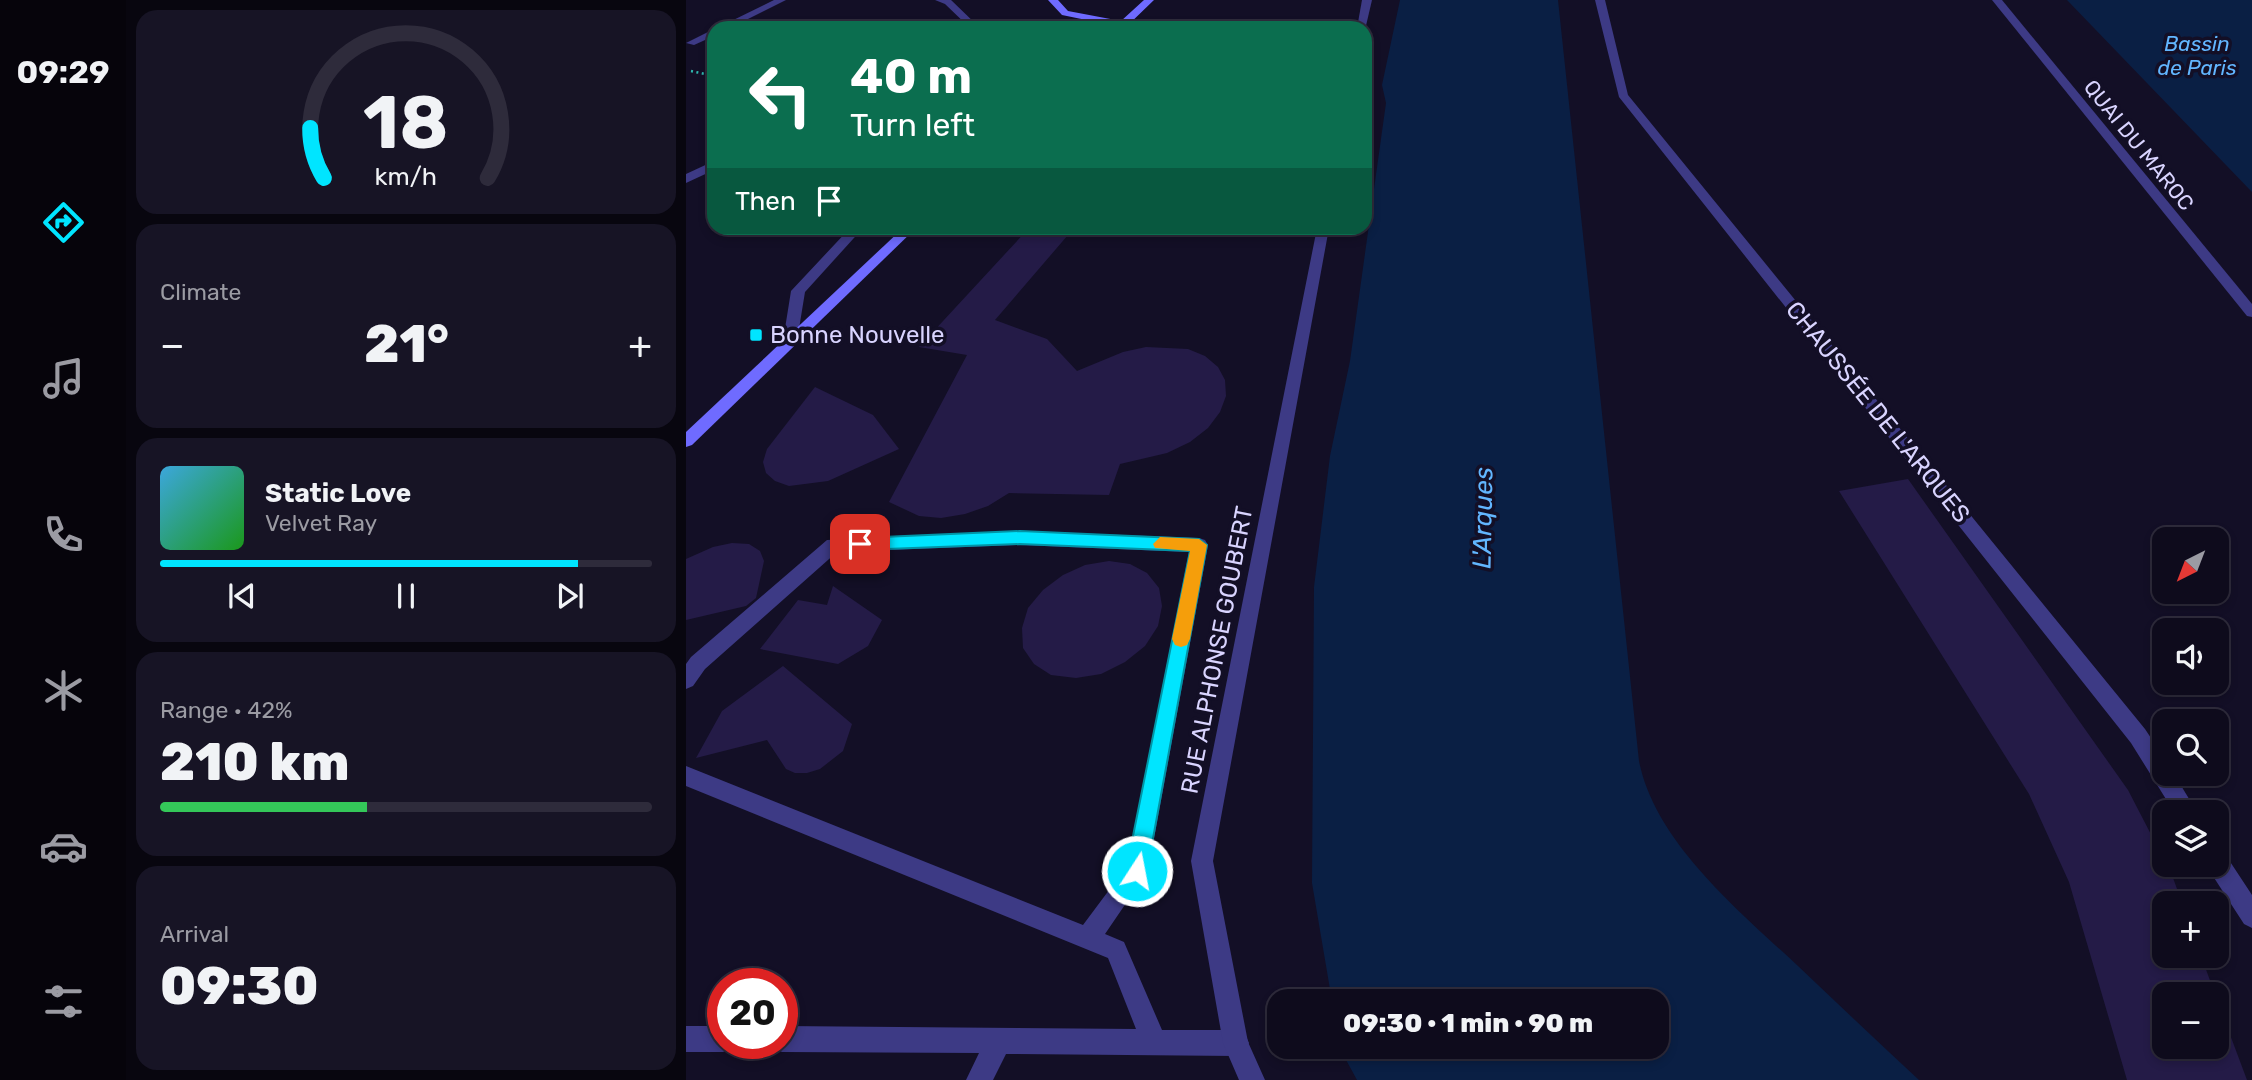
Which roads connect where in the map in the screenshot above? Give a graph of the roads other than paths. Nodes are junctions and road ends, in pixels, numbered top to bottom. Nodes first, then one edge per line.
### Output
1 (772, 0) edge
2 (781, 0) edge
3 (940, 0) edge
4 (1053, 0) edge
5 (1149, 0) edge
6 (1367, 0) edge
7 (1600, 0) edge
8 (1997, 0) edge
9 (737, 21) edge
10 (968, 21) edge
11 (1099, 21) edge
12 (1126, 21) edge
13 (1363, 21) edge
14 (707, 35) edge
15 (691, 43) dead end
16 (707, 168) edge
17 (686, 179) edge
18 (850, 235) edge
19 (903, 235) edge
20 (1322, 235) edge
21 (2252, 313) edge
22 (790, 341) junction
23 (686, 441) edge
24 (686, 680) edge
25 (686, 776) edge
26 (2178, 800) edge
27 (2227, 877) edge
28 (2252, 916) edge
29 (1087, 939) junction
30 (686, 1039) edge
31 (707, 1039) edge
32 (798, 1039) edge
33 (999, 1040) junction
34 (1154, 1042) junction
35 (1236, 1043) junction
36 (979, 1080) edge
37 (1252, 1080) edge

1 - 2 street
2 - 9 street
3 - 10 street
4 - 11 main road
5 - 12 main road
6 - 13 street
7 - 26 street, CHAUSSÉE DE L'ARQUES
8 - 21 street, QUAI DU MAROC
14 - 15 street
16 - 17 street
18 - 22 street
19 - 22 main road
20 - 35 street, RUE ALPHONSE GOUBERT
22 - 23 main road
24 - 29 street
25 - 29 street
27 - 28 street
29 - 34 street
30 - 31 street
32 - 33 street
33 - 34 street
33 - 36 street
34 - 35 street
35 - 37 street, RUE ALPHONSE GOUBERT

